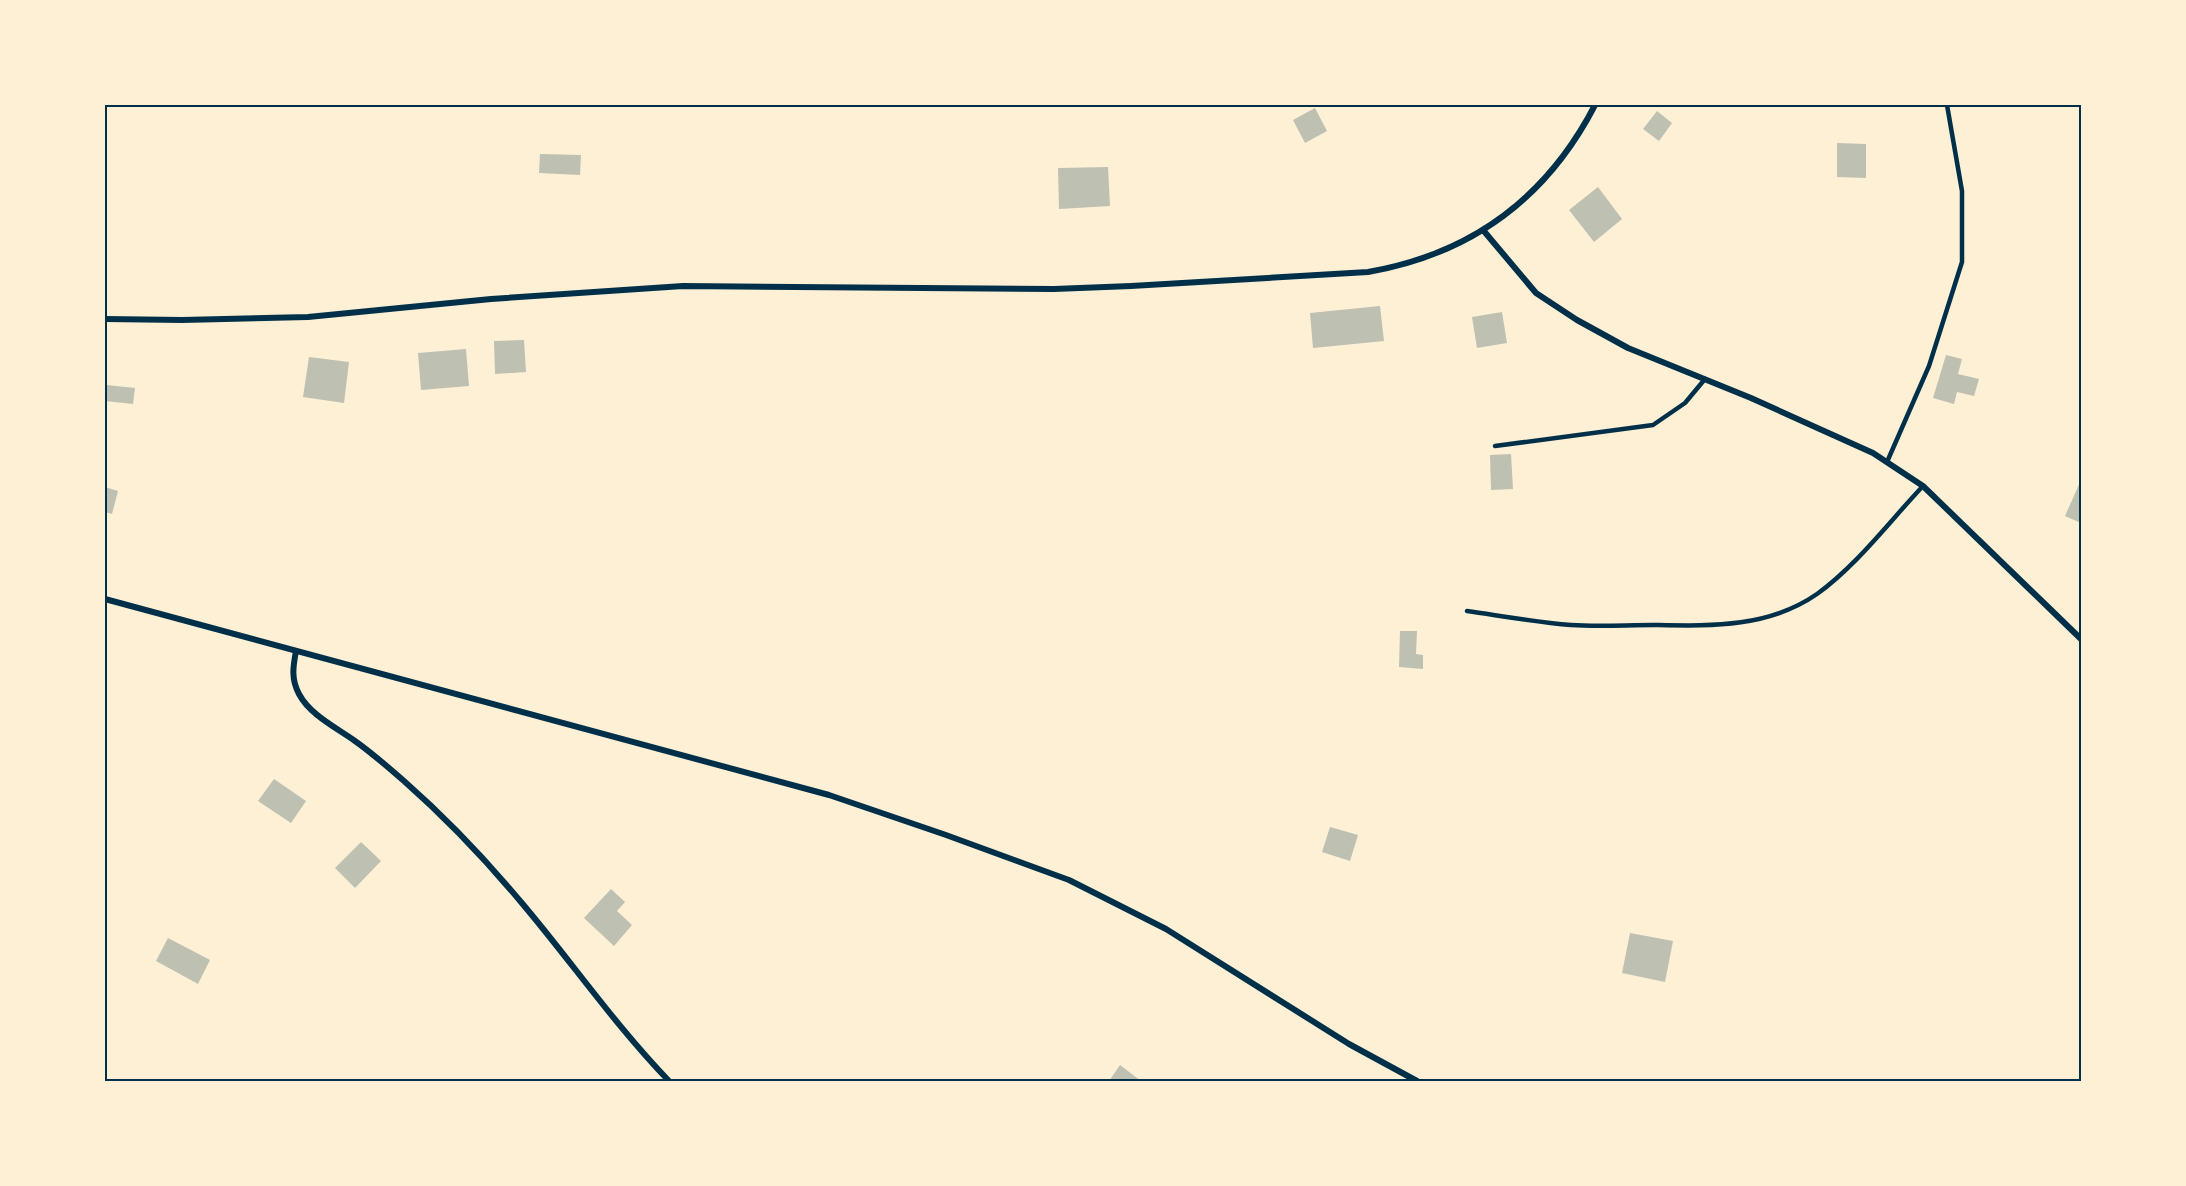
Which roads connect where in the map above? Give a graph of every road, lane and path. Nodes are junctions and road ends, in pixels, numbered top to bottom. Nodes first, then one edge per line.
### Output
1 (1594, 105) edge
2 (1947, 105) edge
3 (1483, 230) junction
4 (105, 319) edge
5 (1705, 379) junction
6 (1495, 446) dead end
7 (1887, 462) junction
8 (1923, 486) junction
9 (105, 599) edge
10 (1467, 611) dead end
11 (2081, 639) edge
12 (296, 651) junction
13 (669, 1081) edge
14 (1417, 1081) edge

1 - 3 street
2 - 7 lane
3 - 4 street
3 - 5 street
5 - 6 lane
5 - 7 street
7 - 8 street
8 - 10 lane
8 - 11 street
9 - 12 street
12 - 13 street
12 - 14 street

